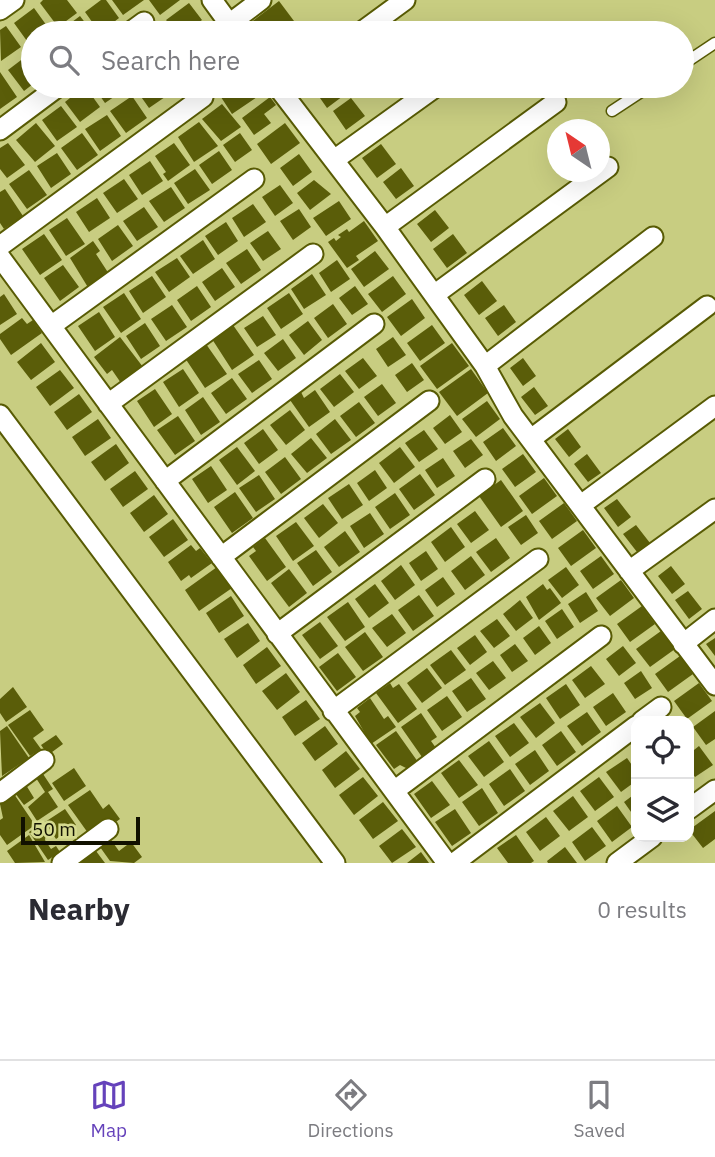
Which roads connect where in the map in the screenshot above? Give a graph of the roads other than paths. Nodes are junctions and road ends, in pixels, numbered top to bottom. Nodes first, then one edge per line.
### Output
1 (14, 0) edge
2 (212, 0) edge
3 (261, 0) edge
4 (405, 0) edge
5 (0, 10) edge
6 (228, 21) edge
7 (240, 21) edge
8 (376, 21) edge
9 (715, 43) edge
10 (694, 57) edge
11 (43, 98) edge
12 (202, 98) edge
13 (290, 98) edge
14 (420, 98) edge
15 (632, 98) edge
16 (556, 102) dead end
17 (612, 111) dead end
18 (0, 130) edge
19 (334, 160) junction
20 (254, 178) dead end
21 (588, 182) edge
22 (385, 227) junction
23 (653, 237) dead end
24 (0, 246) edge
25 (313, 254) dead end
26 (0, 257) edge
27 (434, 295) junction
28 (706, 306) dead end
29 (374, 324) dead end
30 (51, 326) junction
31 (485, 366) junction
32 (429, 401) dead end
33 (108, 404) junction
34 (715, 406) edge
35 (0, 415) edge
36 (531, 439) junction
37 (485, 478) dead end
38 (164, 481) junction
39 (581, 505) junction
40 (715, 509) edge
41 (221, 557) junction
42 (538, 559) dead end
43 (629, 571) junction
44 (715, 620) edge
45 (277, 634) junction
46 (601, 636) dead end
47 (683, 644) junction
48 (715, 685) edge
49 (661, 707) dead end
50 (333, 711) junction
51 (649, 716) edge
52 (631, 730) edge
53 (44, 760) dead end
54 (715, 790) edge
55 (394, 792) junction
56 (0, 793) edge
57 (694, 805) edge
58 (108, 829) dead end
59 (645, 842) edge
60 (62, 863) edge
61 (335, 863) edge
62 (447, 863) edge
63 (454, 863) edge
64 (617, 863) edge

1 - 5 street
2 - 6 street
3 - 7 street
4 - 8 street
9 - 10 lane
11 - 18 street
12 - 24 street
13 - 19 street
14 - 19 street
15 - 17 lane
16 - 22 street
19 - 22 street
20 - 30 street
21 - 27 street
22 - 27 street
23 - 31 street
25 - 33 street
26 - 30 street
27 - 31 street
28 - 36 street
29 - 38 street
30 - 33 street
31 - 36 street
32 - 41 street
33 - 38 street
34 - 39 street
35 - 61 street
36 - 39 street
37 - 45 street
38 - 41 street
39 - 43 street
40 - 43 street
41 - 45 street
42 - 50 street
43 - 47 street
44 - 47 street
45 - 50 street
46 - 55 street
47 - 48 street
49 - 51 street
50 - 55 street
52 - 63 street
53 - 56 street
54 - 57 street
55 - 62 street
58 - 60 street
59 - 64 street

